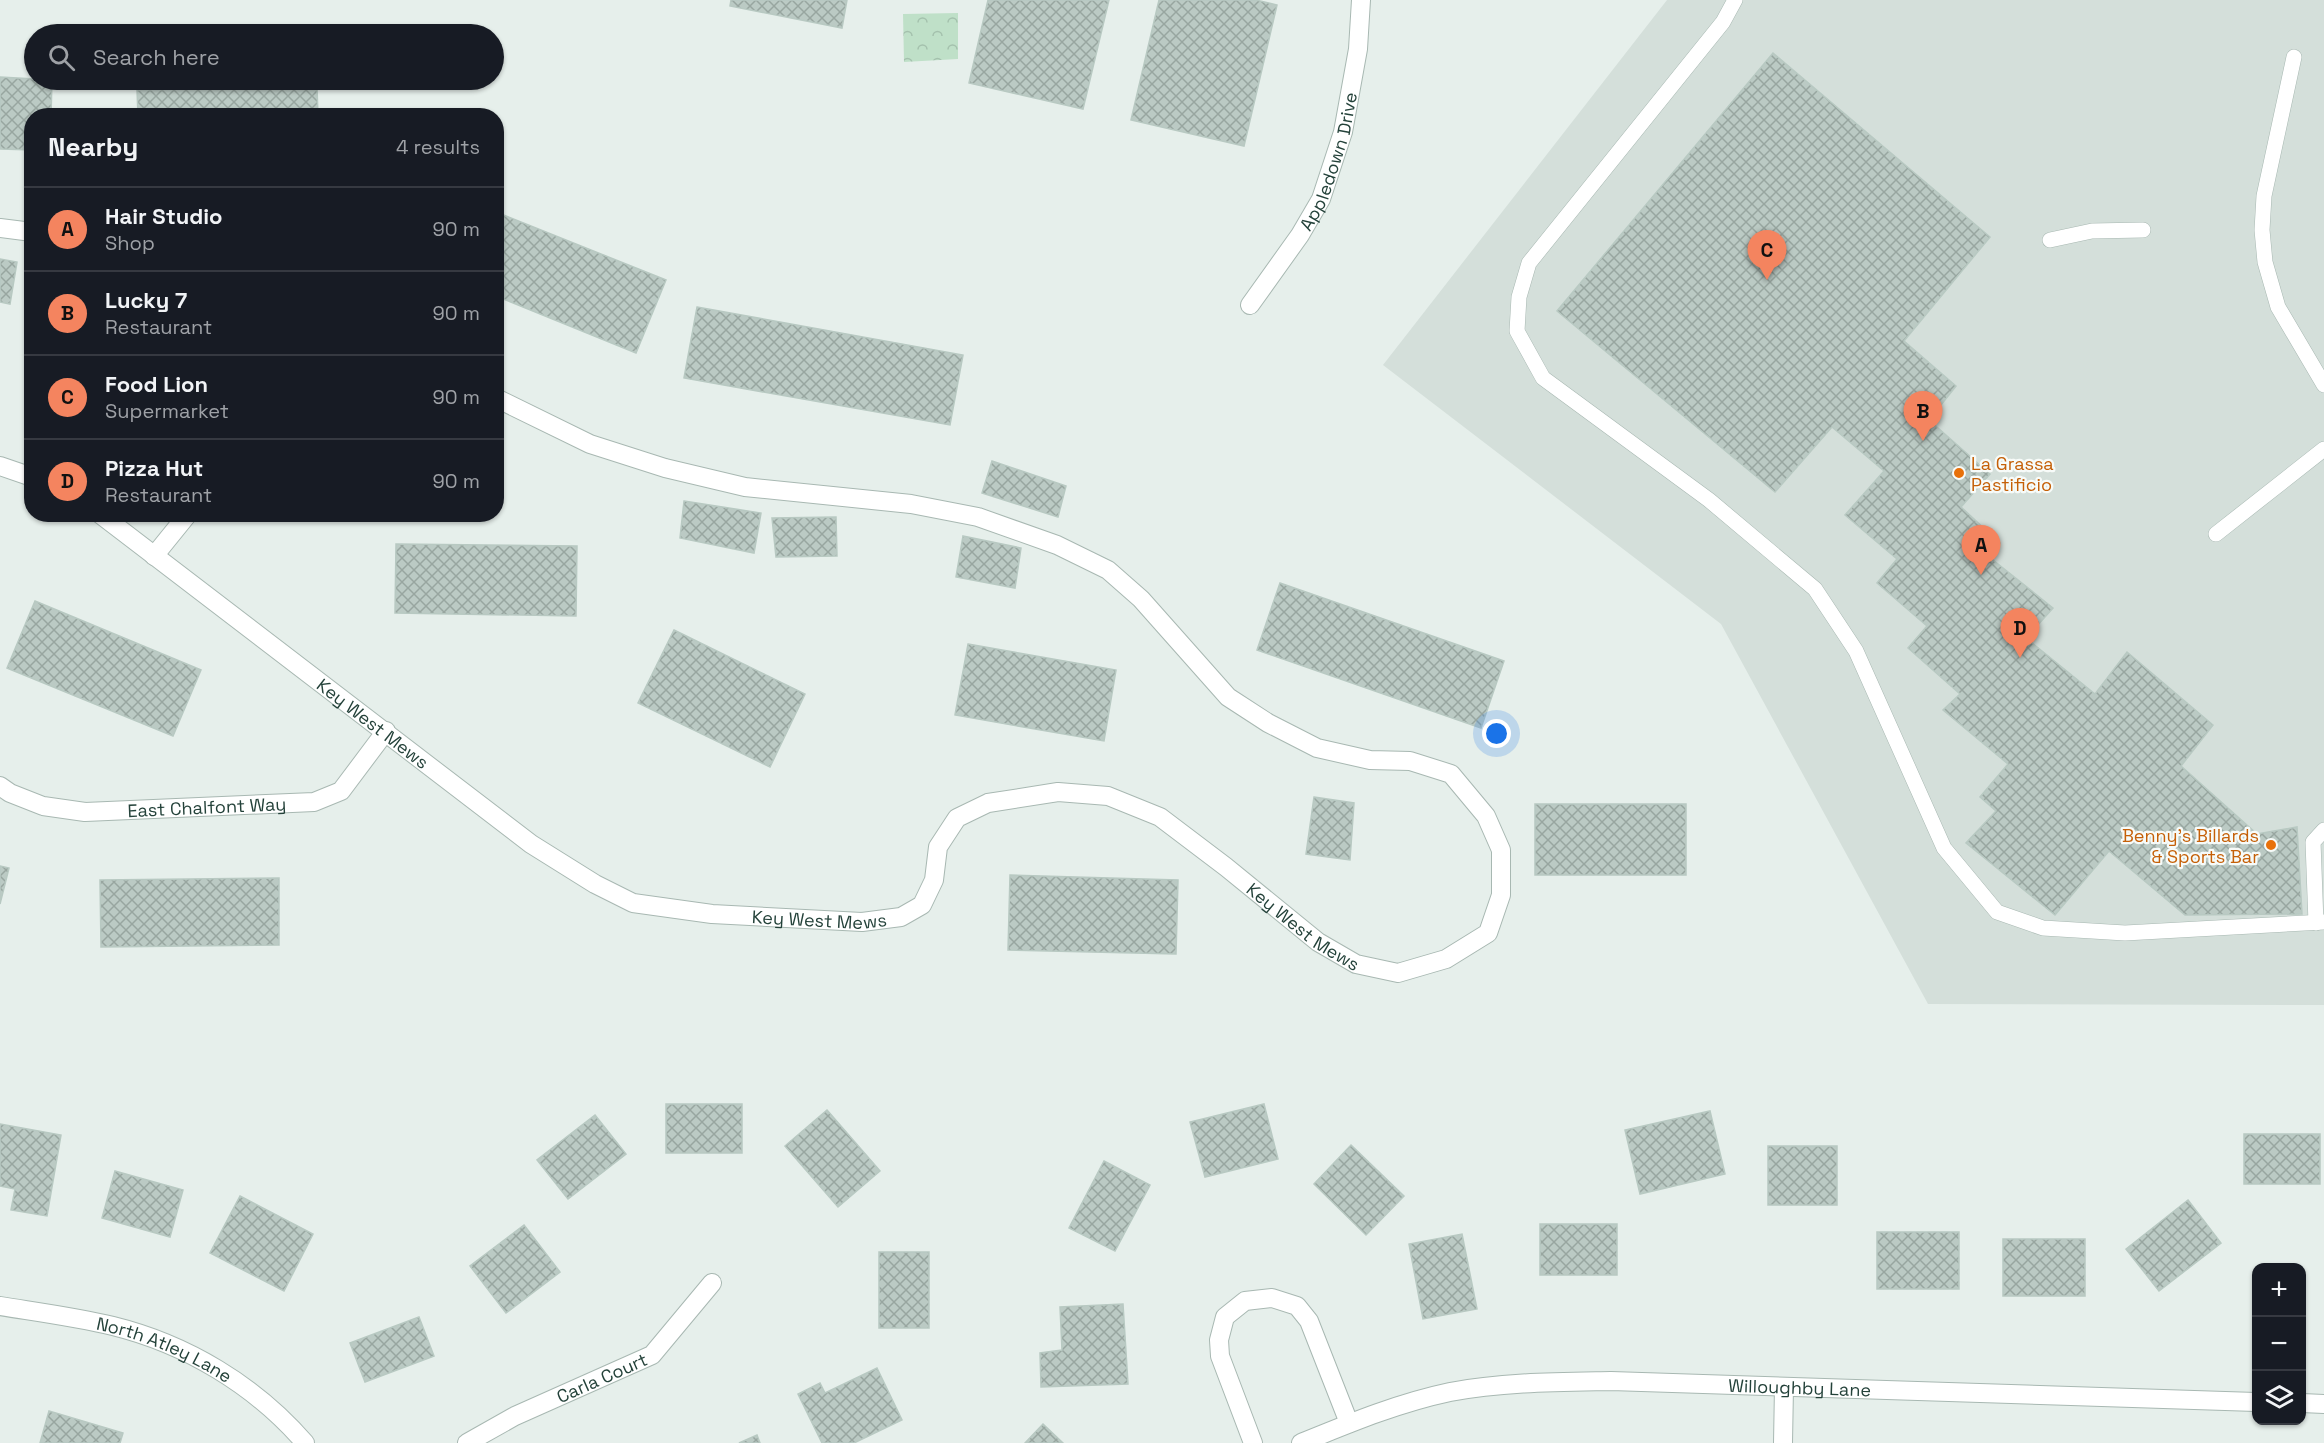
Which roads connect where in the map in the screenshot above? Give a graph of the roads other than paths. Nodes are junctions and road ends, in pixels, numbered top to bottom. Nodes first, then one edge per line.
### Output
1 (1361, 0) edge
2 (1735, 0) edge
3 (2294, 57) dead end
4 (0, 228) edge
5 (2143, 230) dead end
6 (24, 231) edge
7 (2050, 240) dead end
8 (1251, 305) dead end
9 (2324, 385) edge
10 (504, 402) edge
11 (2324, 449) edge
12 (0, 466) edge
13 (24, 474) edge
14 (110, 522) edge
15 (182, 522) edge
16 (2216, 534) dead end
17 (154, 556) junction
18 (386, 731) junction
19 (0, 786) edge
20 (2324, 830) edge
21 (2320, 923) edge
22 (712, 1283) dead end
23 (0, 1306) edge
24 (1784, 1388) junction
25 (2252, 1402) edge
26 (2306, 1403) edge
27 (2324, 1404) edge
28 (1349, 1423) junction
29 (305, 1443) edge
30 (467, 1443) edge
31 (1253, 1443) edge
32 (1301, 1443) edge
33 (1783, 1443) edge

1 - 8 street, Appledown Drive
2 - 21 lane
3 - 9 lane
4 - 6 street
5 - 7 lane
10 - 18 street, Key West Mews
11 - 16 lane
12 - 13 street
14 - 17 street, Key West Mews
15 - 17 street
17 - 18 street, Key West Mews
18 - 19 street, East Chalfont Way
20 - 21 lane
22 - 30 street, Carla Court
23 - 29 street, North Atley Lane
24 - 25 street, Willoughby Lane
24 - 28 street, Willoughby Lane
24 - 33 street
26 - 27 street
28 - 31 street
28 - 32 street, Willoughby Lane

